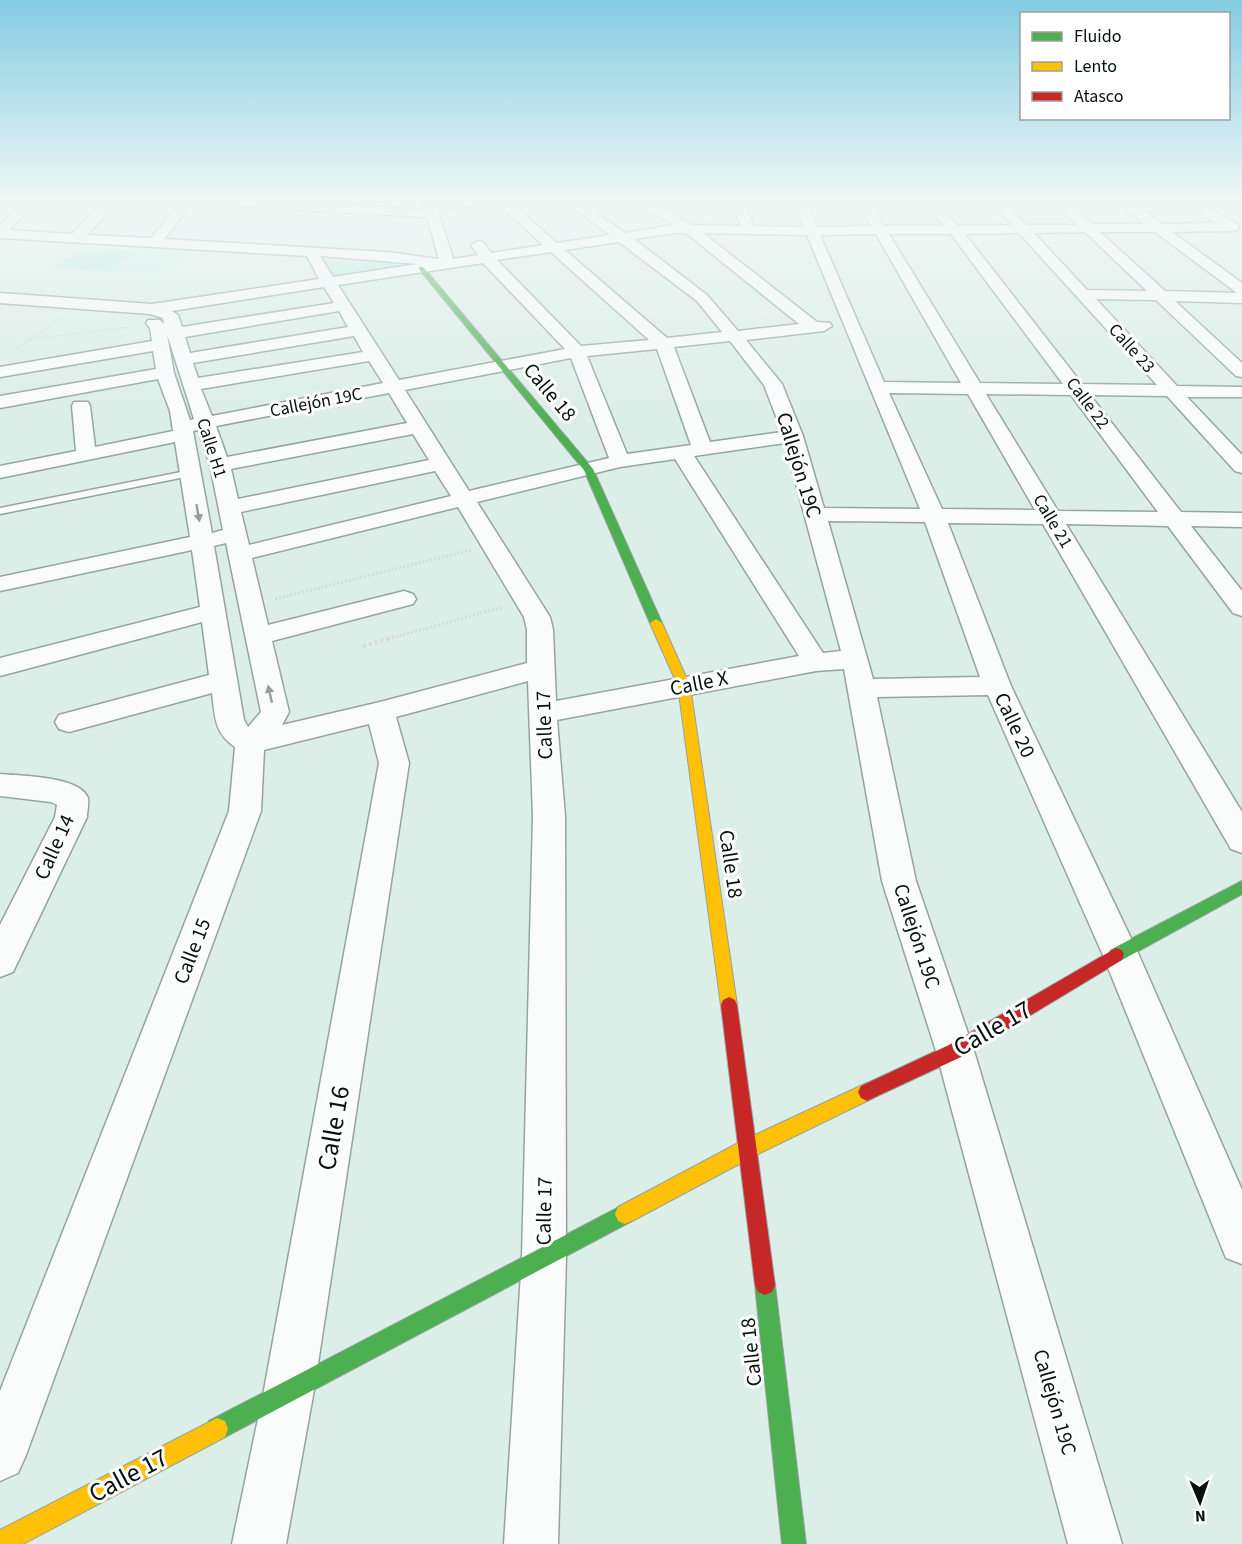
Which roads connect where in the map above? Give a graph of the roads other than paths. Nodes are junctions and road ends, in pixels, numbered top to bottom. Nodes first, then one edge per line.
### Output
1 (205, 274) edge
2 (291, 274) edge
3 (336, 274) edge
4 (376, 274) edge
5 (404, 274) edge
6 (426, 274) edge
7 (502, 274) edge
8 (585, 274) edge
9 (671, 274) edge
10 (746, 274) edge
11 (831, 274) edge
12 (906, 274) edge
13 (989, 274) edge
14 (1065, 274) edge
15 (1140, 274) edge
16 (1221, 274) edge
17 (1242, 290) edge
18 (1083, 294) junction
19 (1162, 295) junction
20 (339, 297) junction
21 (0, 298) edge
22 (1242, 298) edge
23 (0, 305) edge
24 (152, 315) junction
25 (851, 324) junction
26 (813, 327) junction
27 (734, 336) junction
28 (169, 339) junction
29 (664, 344) junction
30 (577, 352) junction
31 (185, 358) junction
32 (501, 366) junction
33 (0, 372) edge
34 (1242, 372) edge
35 (165, 373) junction
36 (191, 385) junction
37 (394, 387) junction
38 (877, 387) junction
39 (973, 388) junction
40 (1077, 389) junction
41 (1171, 390) junction
42 (1242, 392) edge
43 (0, 402) edge
44 (81, 406) dead end
45 (205, 423) junction
46 (419, 427) junction
47 (183, 431) junction
48 (793, 436) junction
49 (691, 450) junction
50 (86, 454) junction
51 (620, 462) junction
52 (442, 463) junction
53 (219, 465) junction
54 (1242, 467) edge
55 (588, 469) junction
56 (0, 472) edge
57 (191, 472) junction
58 (465, 499) junction
59 (229, 508) junction
60 (0, 511) edge
61 (814, 514) junction
62 (934, 516) junction
63 (1051, 518) junction
64 (1175, 520) junction
65 (1242, 520) edge
66 (203, 542) junction
67 (237, 544) junction
68 (0, 584) edge
69 (404, 599) dead end
70 (1242, 608) edge
71 (214, 611) junction
72 (258, 636) junction
73 (816, 662) junction
74 (0, 667) edge
75 (542, 668) junction
76 (858, 673) junction
77 (225, 680) junction
78 (684, 686) junction
79 (997, 686) junction
80 (380, 712) junction
81 (542, 713) junction
82 (69, 723) dead end
83 (250, 742) junction
84 (0, 785) edge
85 (1242, 840) edge
86 (1242, 887) edge
87 (1120, 953) junction
88 (0, 961) edge
89 (955, 1051) junction
90 (749, 1148) junction
91 (1242, 1242) edge
92 (544, 1257) junction
93 (289, 1390) junction
94 (0, 1455) edge
95 (0, 1543) edge
96 (259, 1544) edge
97 (531, 1544) edge
98 (794, 1544) edge
99 (1095, 1544) edge

1 - 20 street
2 - 20 street
3 - 20 street
4 - 20 street
5 - 20 street
6 - 32 street, Calle 18
7 - 30 street
8 - 29 street
9 - 27 street, Callejón 19C
10 - 26 street
11 - 25 street, Calle 20
12 - 39 street, Calle 21
13 - 40 street, Calle 22
14 - 18 street, Calle 23
15 - 19 street
16 - 17 street
18 - 19 street
18 - 41 street, Calle 23
19 - 22 street
19 - 34 street
20 - 24 street
20 - 28 street
20 - 31 street
20 - 36 street
20 - 37 street, Calle 17
21 - 24 street
23 - 24 street, Calle H1
24 - 28 street, Calle H1
25 - 26 street
25 - 38 street, Calle 20
26 - 27 street
27 - 29 street, Callejón 19C
27 - 48 street, Callejón 19C
28 - 31 street, Calle H1
28 - 33 street
28 - 35 street, Calle H1
29 - 30 street, Callejón 19C
29 - 49 street
30 - 32 street, Callejón 19C
30 - 51 street
31 - 36 street, Calle H1
32 - 37 street, Callejón 19C
32 - 55 street, Calle 18
35 - 43 street
35 - 47 street, Calle H1
36 - 45 street, Calle H1
37 - 45 street, Callejón 19C
37 - 46 street, Calle 17
38 - 39 street
38 - 62 street, Calle 20
39 - 40 street
39 - 63 street, Calle 21
40 - 41 street
40 - 64 street, Calle 22
41 - 42 street
41 - 54 street, Calle 23
44 - 50 street
45 - 47 street, Callejón 19C
45 - 53 street, Calle H1
46 - 52 street, Calle 17
46 - 53 street
47 - 50 street, Callejón 19C
47 - 57 street
48 - 49 street
48 - 61 street, Callejón 19C
49 - 51 street
49 - 73 street
50 - 56 street, Callejón 19C
51 - 55 street
52 - 58 street, Calle 17
52 - 59 street
53 - 59 street, Calle H1
55 - 58 street
55 - 78 street, Calle 18
57 - 60 lane
57 -> 66 street
58 - 67 street
58 - 75 street, Calle 17
59 - 67 street, Calle H1
61 - 62 street
61 - 76 street, Callejón 19C
62 - 63 street
62 - 79 street, Calle 20
63 - 64 street
63 - 85 street, Calle 21
64 - 65 street
64 - 70 street, Calle 22
66 - 67 street
66 - 68 street
66 - 71 street
67 - 72 street, Calle H1
69 - 72 street
71 - 74 street
71 - 77 street
83 -> 72 street, Calle H1
73 - 76 street, Calle X
73 - 78 street, Calle X
75 - 80 street
75 - 81 street, Calle 17
76 - 79 street, Calle X
76 - 89 street, Callejón 19C
77 - 82 street
77 - 83 street
78 - 81 street, Calle X
78 - 90 street, Calle 18
79 - 87 street, Calle 20
80 - 83 street
80 - 93 street, Calle 16
81 - 92 street, Calle 17
83 - 94 street, Calle 15
84 - 88 street, Calle 14
86 - 87 street, Calle 17
87 - 89 street, Calle 17
87 - 91 street, Calle 20
89 - 90 street, Calle 17
89 - 99 street, Callejón 19C
90 - 92 street, Calle 17
90 - 98 street, Calle 18
92 - 93 street, Calle 17
92 - 97 street, Calle 17
93 - 95 street, Calle 17
93 - 96 street, Calle 16

